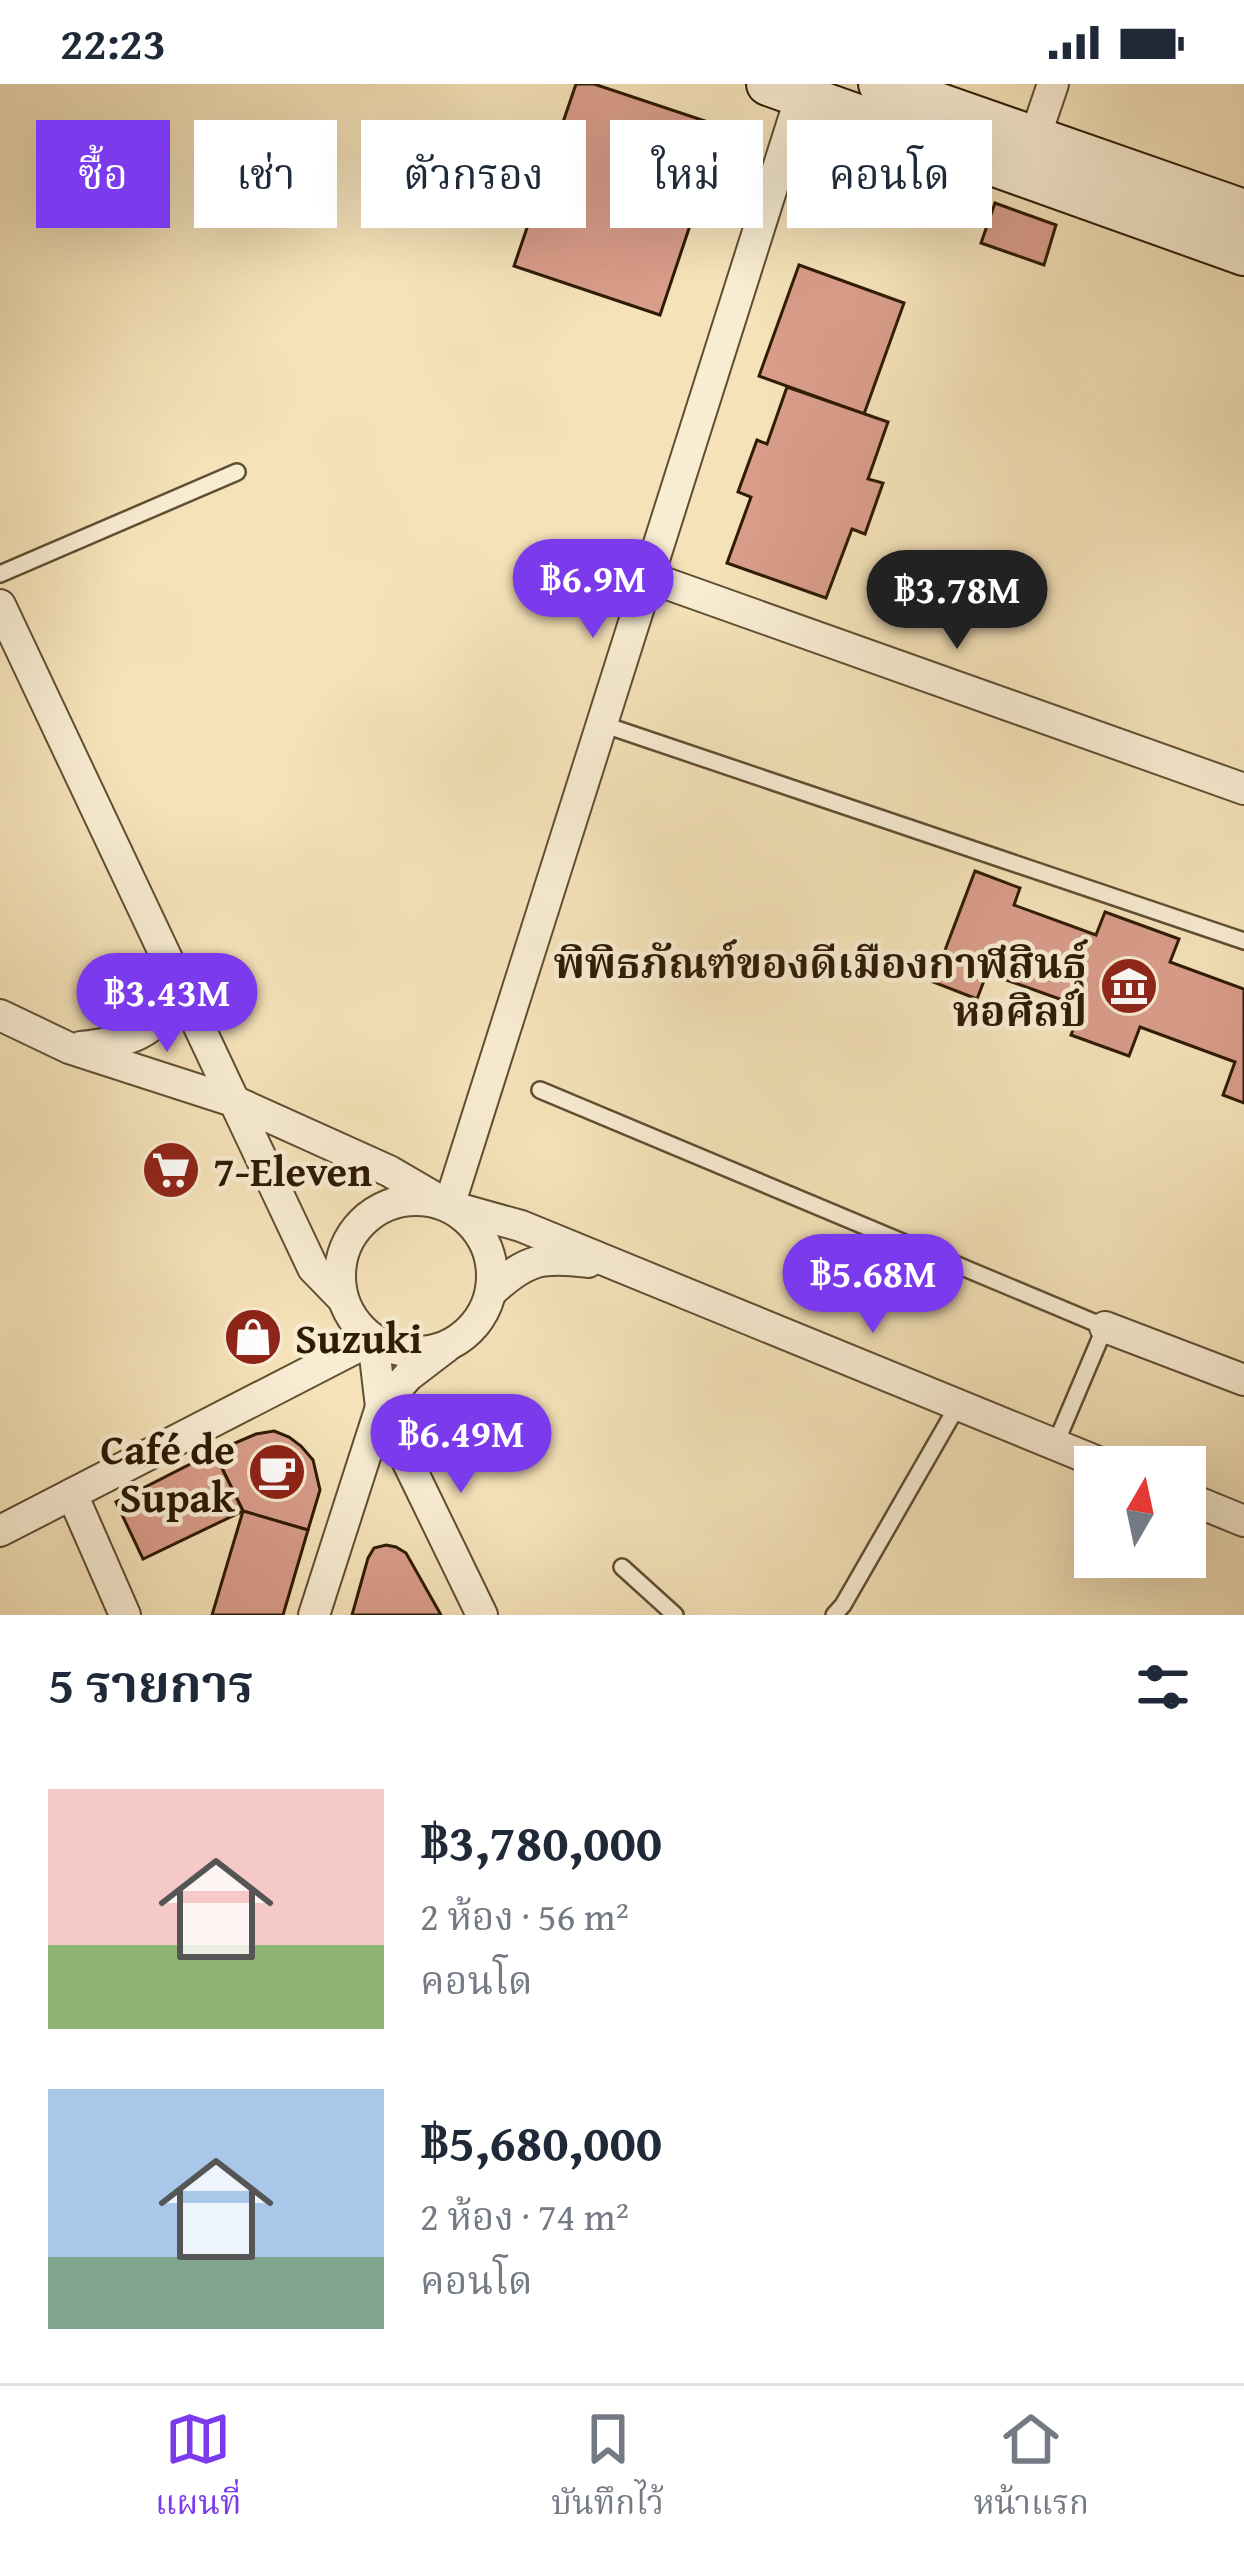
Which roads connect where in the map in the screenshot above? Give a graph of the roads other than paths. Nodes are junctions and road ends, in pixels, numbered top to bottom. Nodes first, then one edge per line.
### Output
1 (880, 84) edge
2 (1053, 84) edge
3 (784, 90) edge
4 (1035, 137) junction
5 (1244, 211) edge
6 (1244, 254) edge
7 (237, 472) dead end
8 (0, 574) edge
9 (648, 578) junction
10 (0, 605) edge
11 (602, 724) junction
12 (1244, 789) edge
13 (1244, 941) edge
14 (171, 965) junction
15 (0, 1015) edge
16 (69, 1048) junction
17 (540, 1090) dead end
18 (236, 1102) junction
19 (449, 1206) junction
20 (612, 1265) junction
21 (492, 1291) junction
22 (343, 1299) junction
23 (1106, 1327) junction
24 (373, 1339) junction
25 (446, 1347) junction
26 (1244, 1380) edge
27 (958, 1406) junction
28 (381, 1407) junction
29 (1055, 1445) junction
30 (1074, 1453) edge
31 (72, 1494) junction
32 (1206, 1506) edge
33 (1244, 1521) edge
34 (0, 1531) edge
35 (622, 1567) dead end
36 (125, 1615) edge
37 (314, 1615) edge
38 (482, 1615) edge
39 (675, 1615) edge
40 (835, 1615) edge

1 - 4 main road
2 - 4 street
3 - 6 main road
3 - 9 street
4 - 5 main road
7 - 8 lane
9 - 11 street
9 - 12 street
10 - 14 street
11 - 13 lane
11 - 19 street
14 - 16 street
14 - 18 street
15 - 16 street
16 - 18 street
17 - 23 lane
18 - 19 street
18 - 22 street
19 - 20 street
19 - 21 street
19 - 22 street
20 - 21 street
20 - 27 street
21 - 25 street
22 - 24 street
23 - 26 street
23 - 29 lane
24 - 25 street
24 - 28 street
24 - 31 street
25 - 28 street
27 - 29 street
27 - 40 lane
28 - 37 street
28 - 38 street
29 - 30 street
31 - 34 street
31 - 36 street
32 - 33 street
35 - 39 lane

